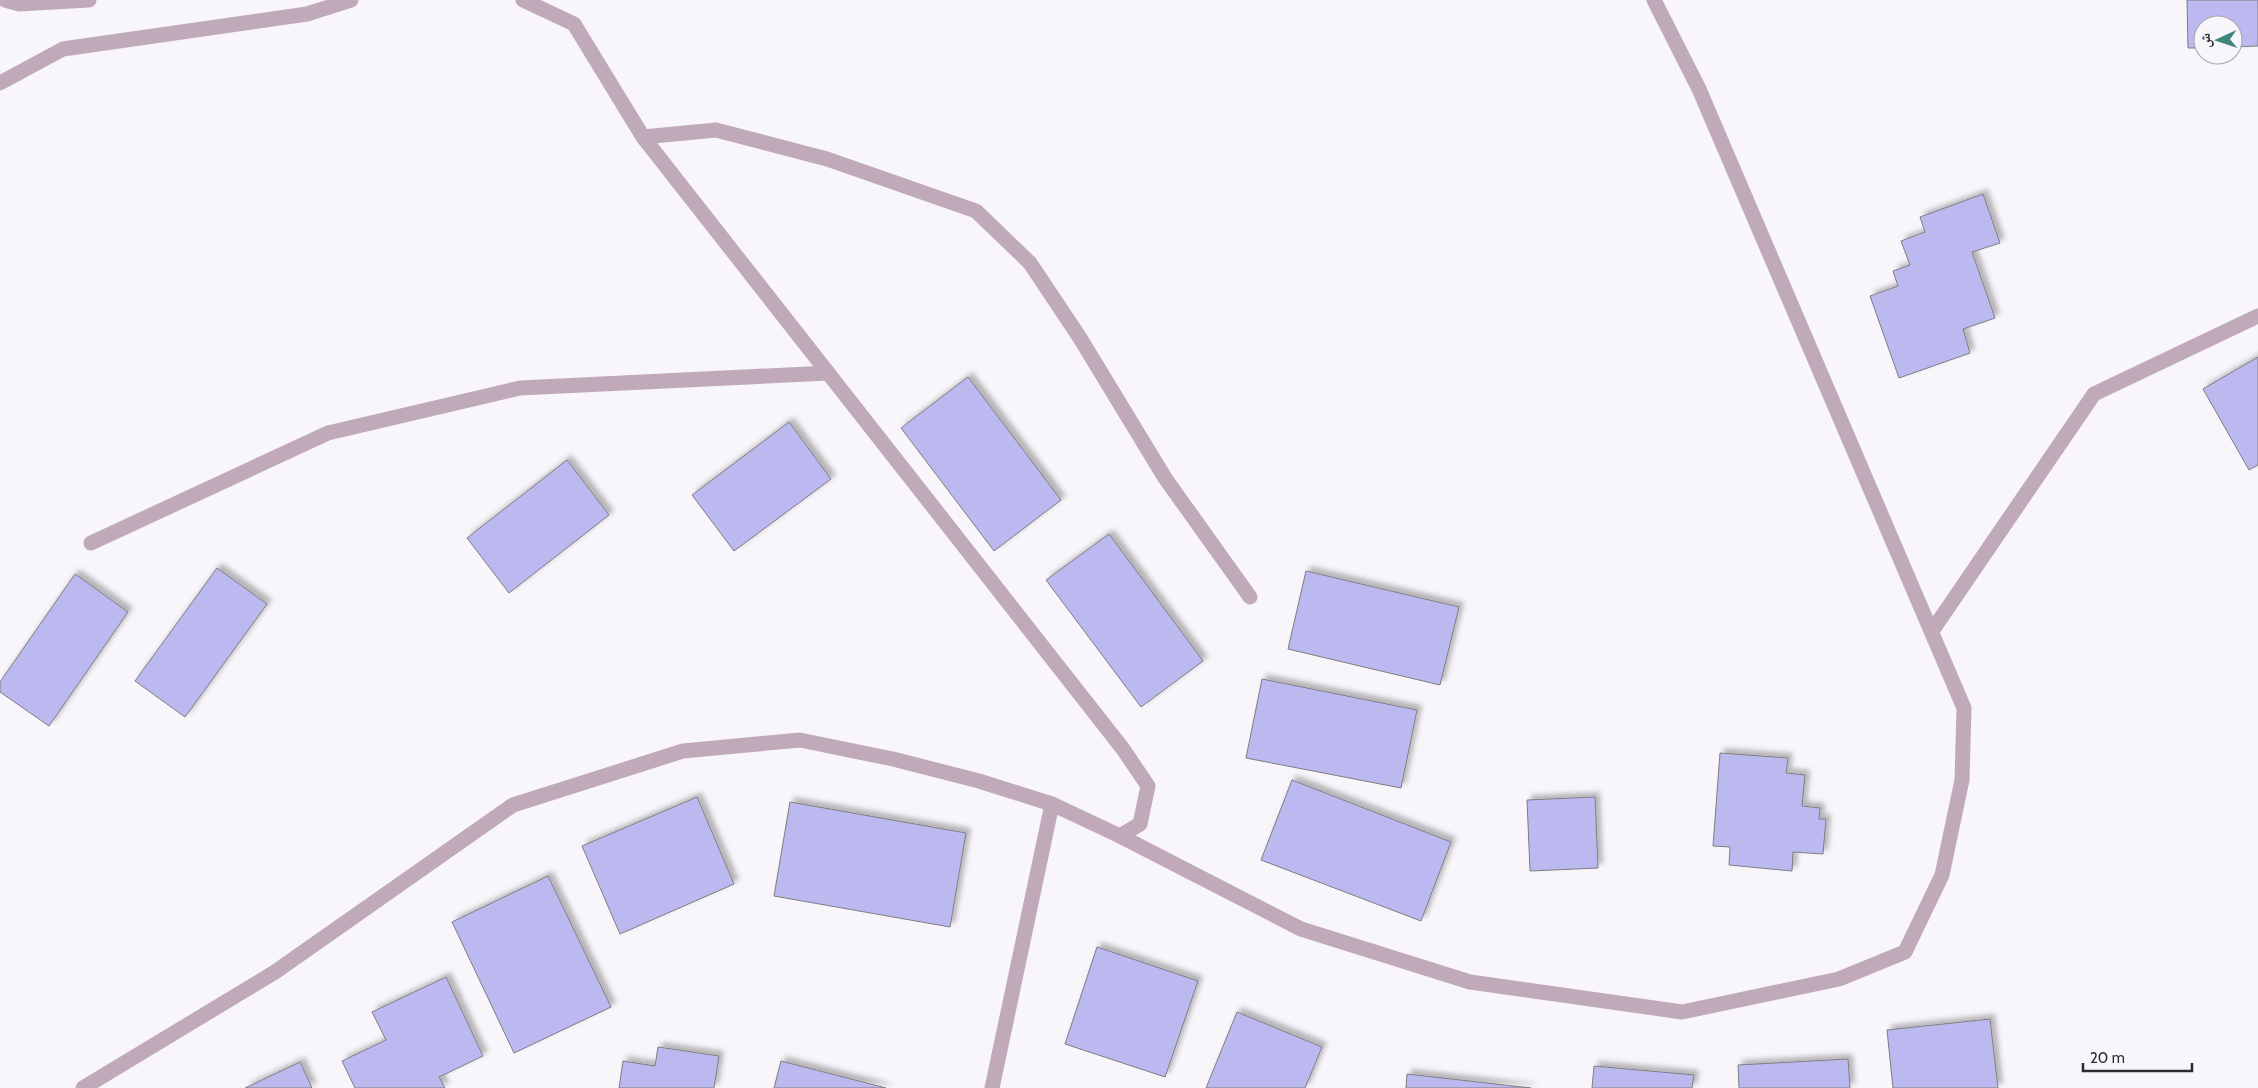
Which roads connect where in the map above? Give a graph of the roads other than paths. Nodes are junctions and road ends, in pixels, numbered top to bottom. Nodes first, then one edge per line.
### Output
1 (5, 0) edge
2 (89, 0) edge
3 (351, 0) edge
4 (523, 0) edge
5 (1654, 0) edge
6 (0, 83) edge
7 (643, 137) junction
8 (2258, 316) edge
9 (828, 373) junction
10 (91, 542) dead end
11 (1250, 597) dead end
12 (1932, 631) junction
13 (1052, 804) junction
14 (1120, 836) junction
15 (83, 1088) edge
16 (992, 1088) edge

1 - 2 street
3 - 6 street
4 - 7 street
5 - 12 street
7 - 9 street
7 - 11 street
8 - 12 street
9 - 10 street
9 - 14 street
12 - 14 street
13 - 14 street
13 - 15 street
13 - 16 street

